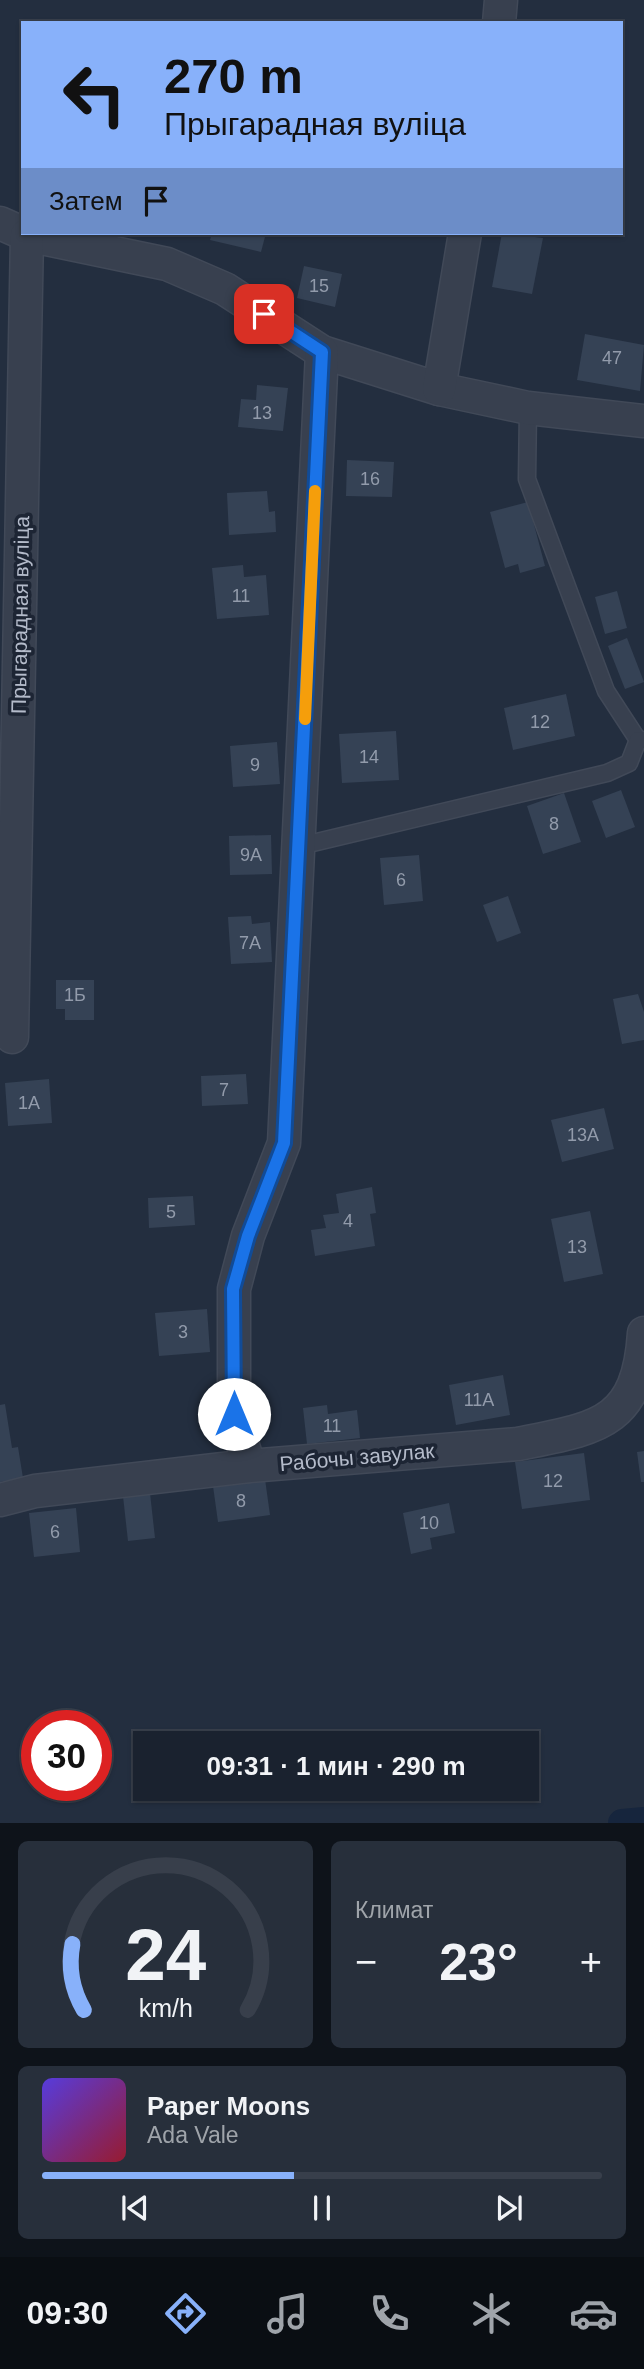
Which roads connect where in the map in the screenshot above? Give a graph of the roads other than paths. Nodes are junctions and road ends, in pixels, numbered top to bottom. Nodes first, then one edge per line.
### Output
1 (501, 0) edge
2 (499, 21) edge
3 (14, 229) edge
4 (40, 235) edge
5 (465, 235) edge
6 (322, 352) junction
7 (439, 389) junction
8 (528, 408) junction
9 (644, 421) edge
10 (641, 740) edge
11 (9, 776) edge
12 (300, 846) junction
13 (12, 1037) dead end
14 (644, 1334) edge
15 (249, 1466) junction
16 (0, 1500) edge

1 - 2 street
3 - 11 street, Прыгарадная вуліца
4 - 6 street, Прыгарадная вуліца
5 - 7 street
6 - 7 street, Прыгарадная вуліца
6 - 12 street
7 - 8 street, Прыгарадная вуліца
8 - 9 street, Прыгарадная вуліца
8 - 10 lane
10 - 12 lane
11 - 13 street, Прыгарадная вуліца
12 - 15 street
14 - 15 street, Рабочы завулак
15 - 16 street, Рабочы завулак

